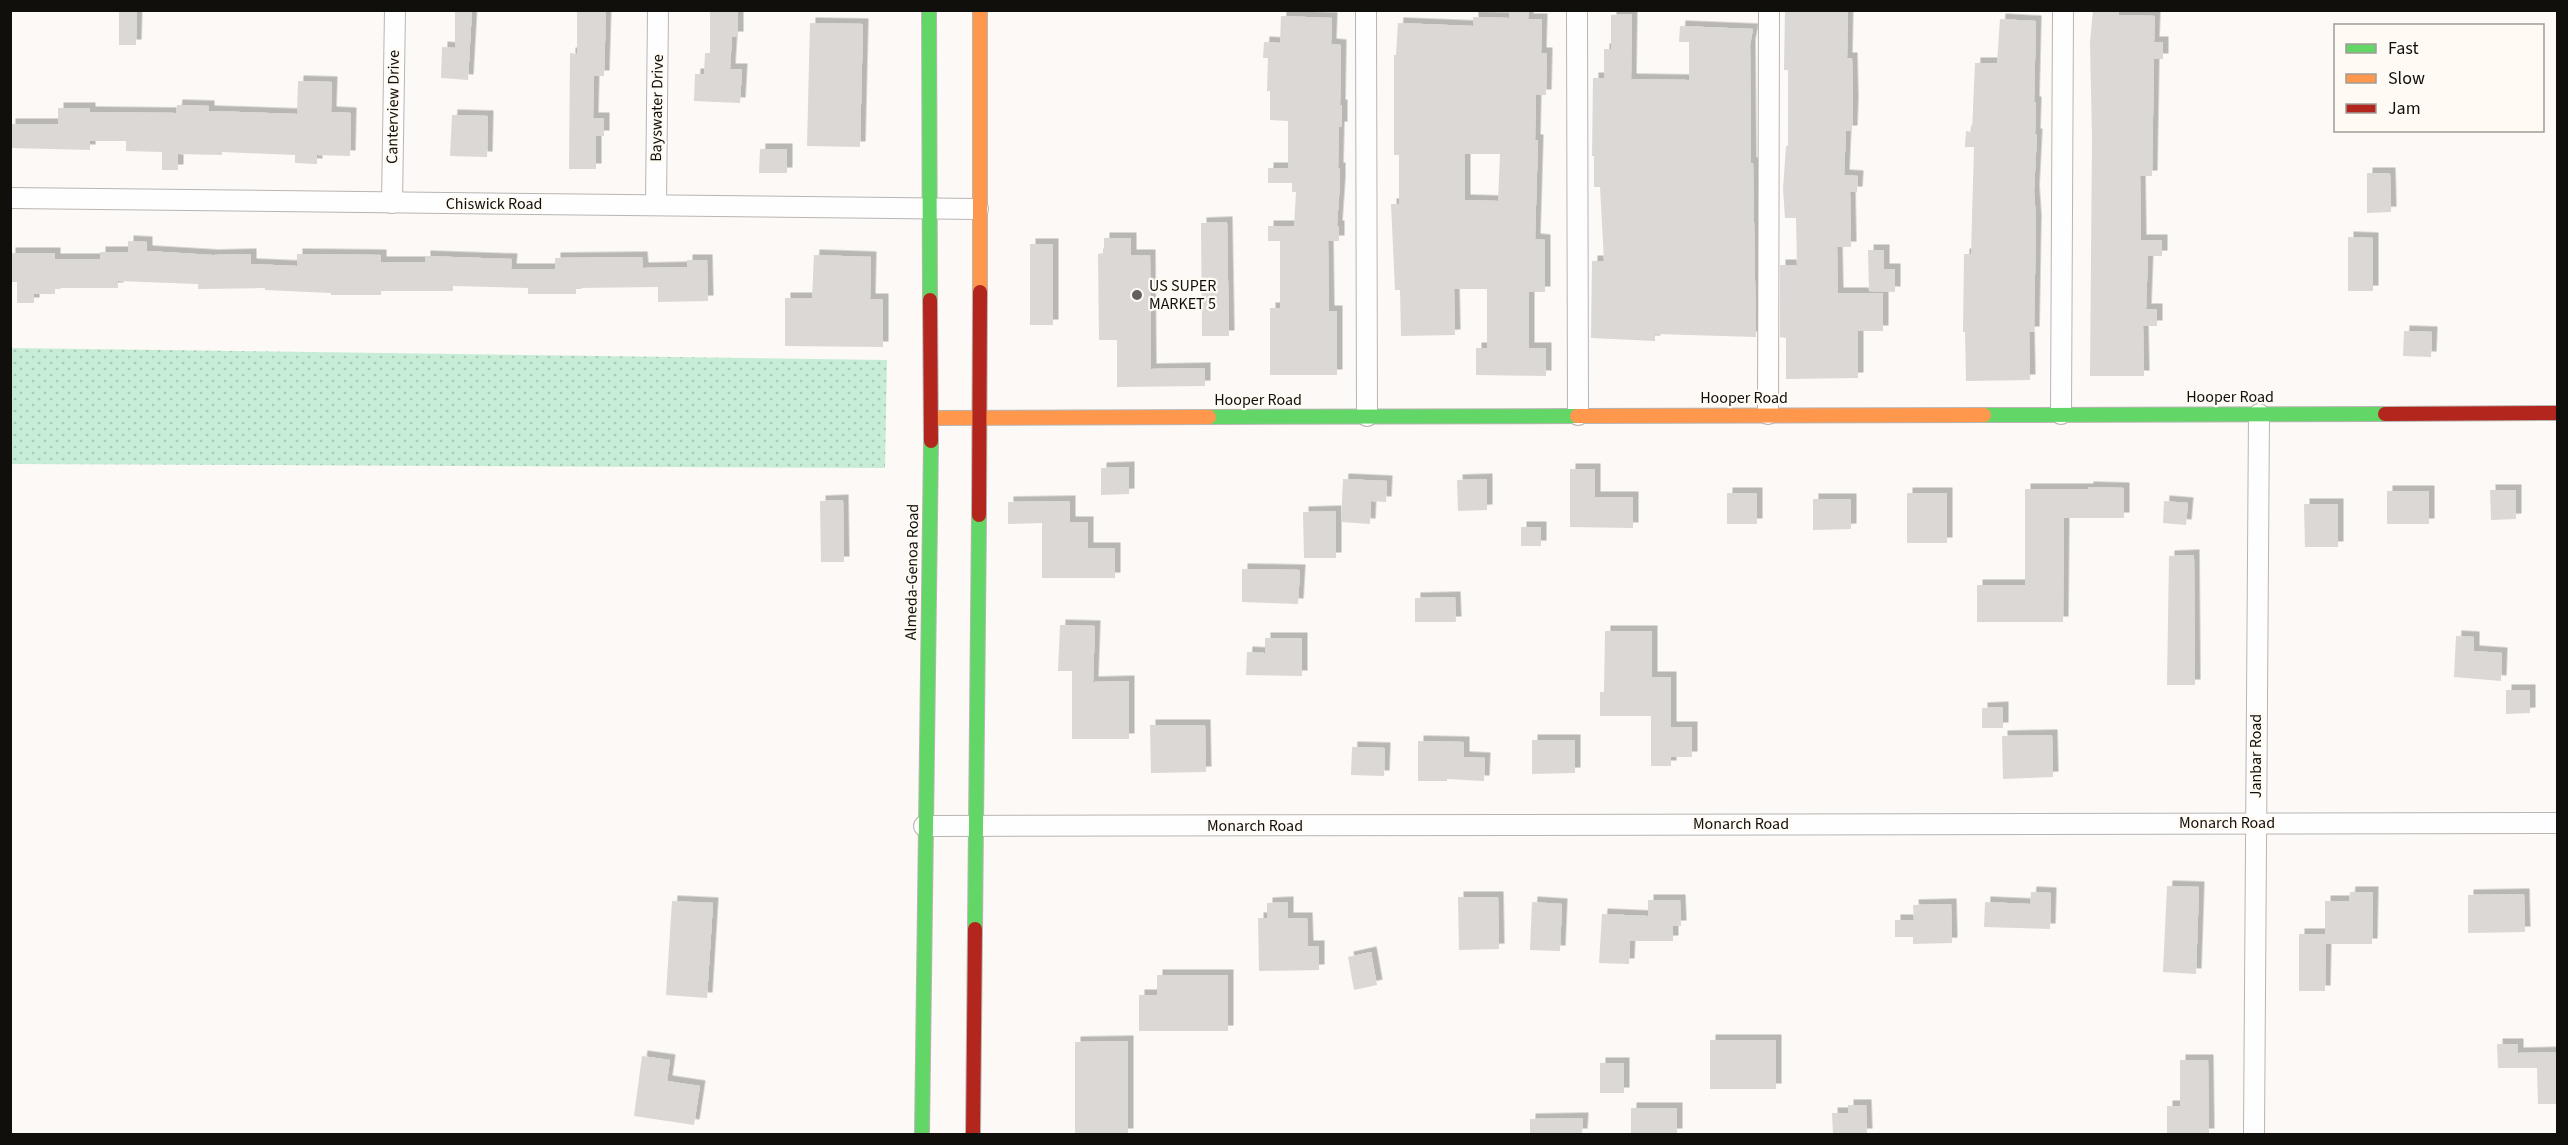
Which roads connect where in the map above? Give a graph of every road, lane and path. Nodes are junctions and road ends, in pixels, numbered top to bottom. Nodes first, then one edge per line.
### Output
1 (395, 10) edge
2 (657, 10) edge
3 (929, 10) edge
4 (980, 10) edge
5 (1366, 10) edge
6 (1577, 10) edge
7 (1769, 10) edge
8 (2063, 10) edge
9 (10, 198) edge
10 (392, 203) junction
11 (656, 205) junction
12 (929, 207) junction
13 (978, 208) junction
14 (2558, 413) edge
15 (1768, 414) junction
16 (2061, 414) junction
17 (2259, 414) junction
18 (1578, 415) junction
19 (1367, 416) junction
20 (931, 418) junction
21 (980, 418) junction
22 (2255, 823) junction
23 (2558, 823) edge
24 (924, 826) junction
25 (974, 826) junction
26 (922, 1134) edge
27 (973, 1134) edge
28 (2254, 1134) edge

1 - 10 street, Canterview Drive
2 - 11 street, Bayswater Drive
3 - 12 main road, Almeda-Genoa Road
4 - 13 main road
5 - 19 street
6 - 18 street
7 - 15 street
8 - 16 street
9 - 10 street, Chiswick Road
10 - 11 street, Chiswick Road
11 - 12 street, Chiswick Road
12 - 13 street, Chiswick Road
12 - 20 main road, Almeda-Genoa Road
13 - 21 main road
14 - 17 main road, Hooper Road
15 - 16 main road, Hooper Road
15 - 18 main road, Hooper Road
16 - 17 main road, Hooper Road
17 - 22 street, Janbar Road
18 - 19 main road, Hooper Road
19 - 21 main road, Hooper Road
20 - 21 main road, Hooper Road
20 - 24 main road, Almeda-Genoa Road
21 - 25 main road
22 - 23 street, Monarch Road
22 - 25 street, Monarch Road
22 - 28 street, Janbar Road
24 - 25 street, Monarch Road
24 - 26 main road, Almeda-Genoa Road
25 - 27 main road

